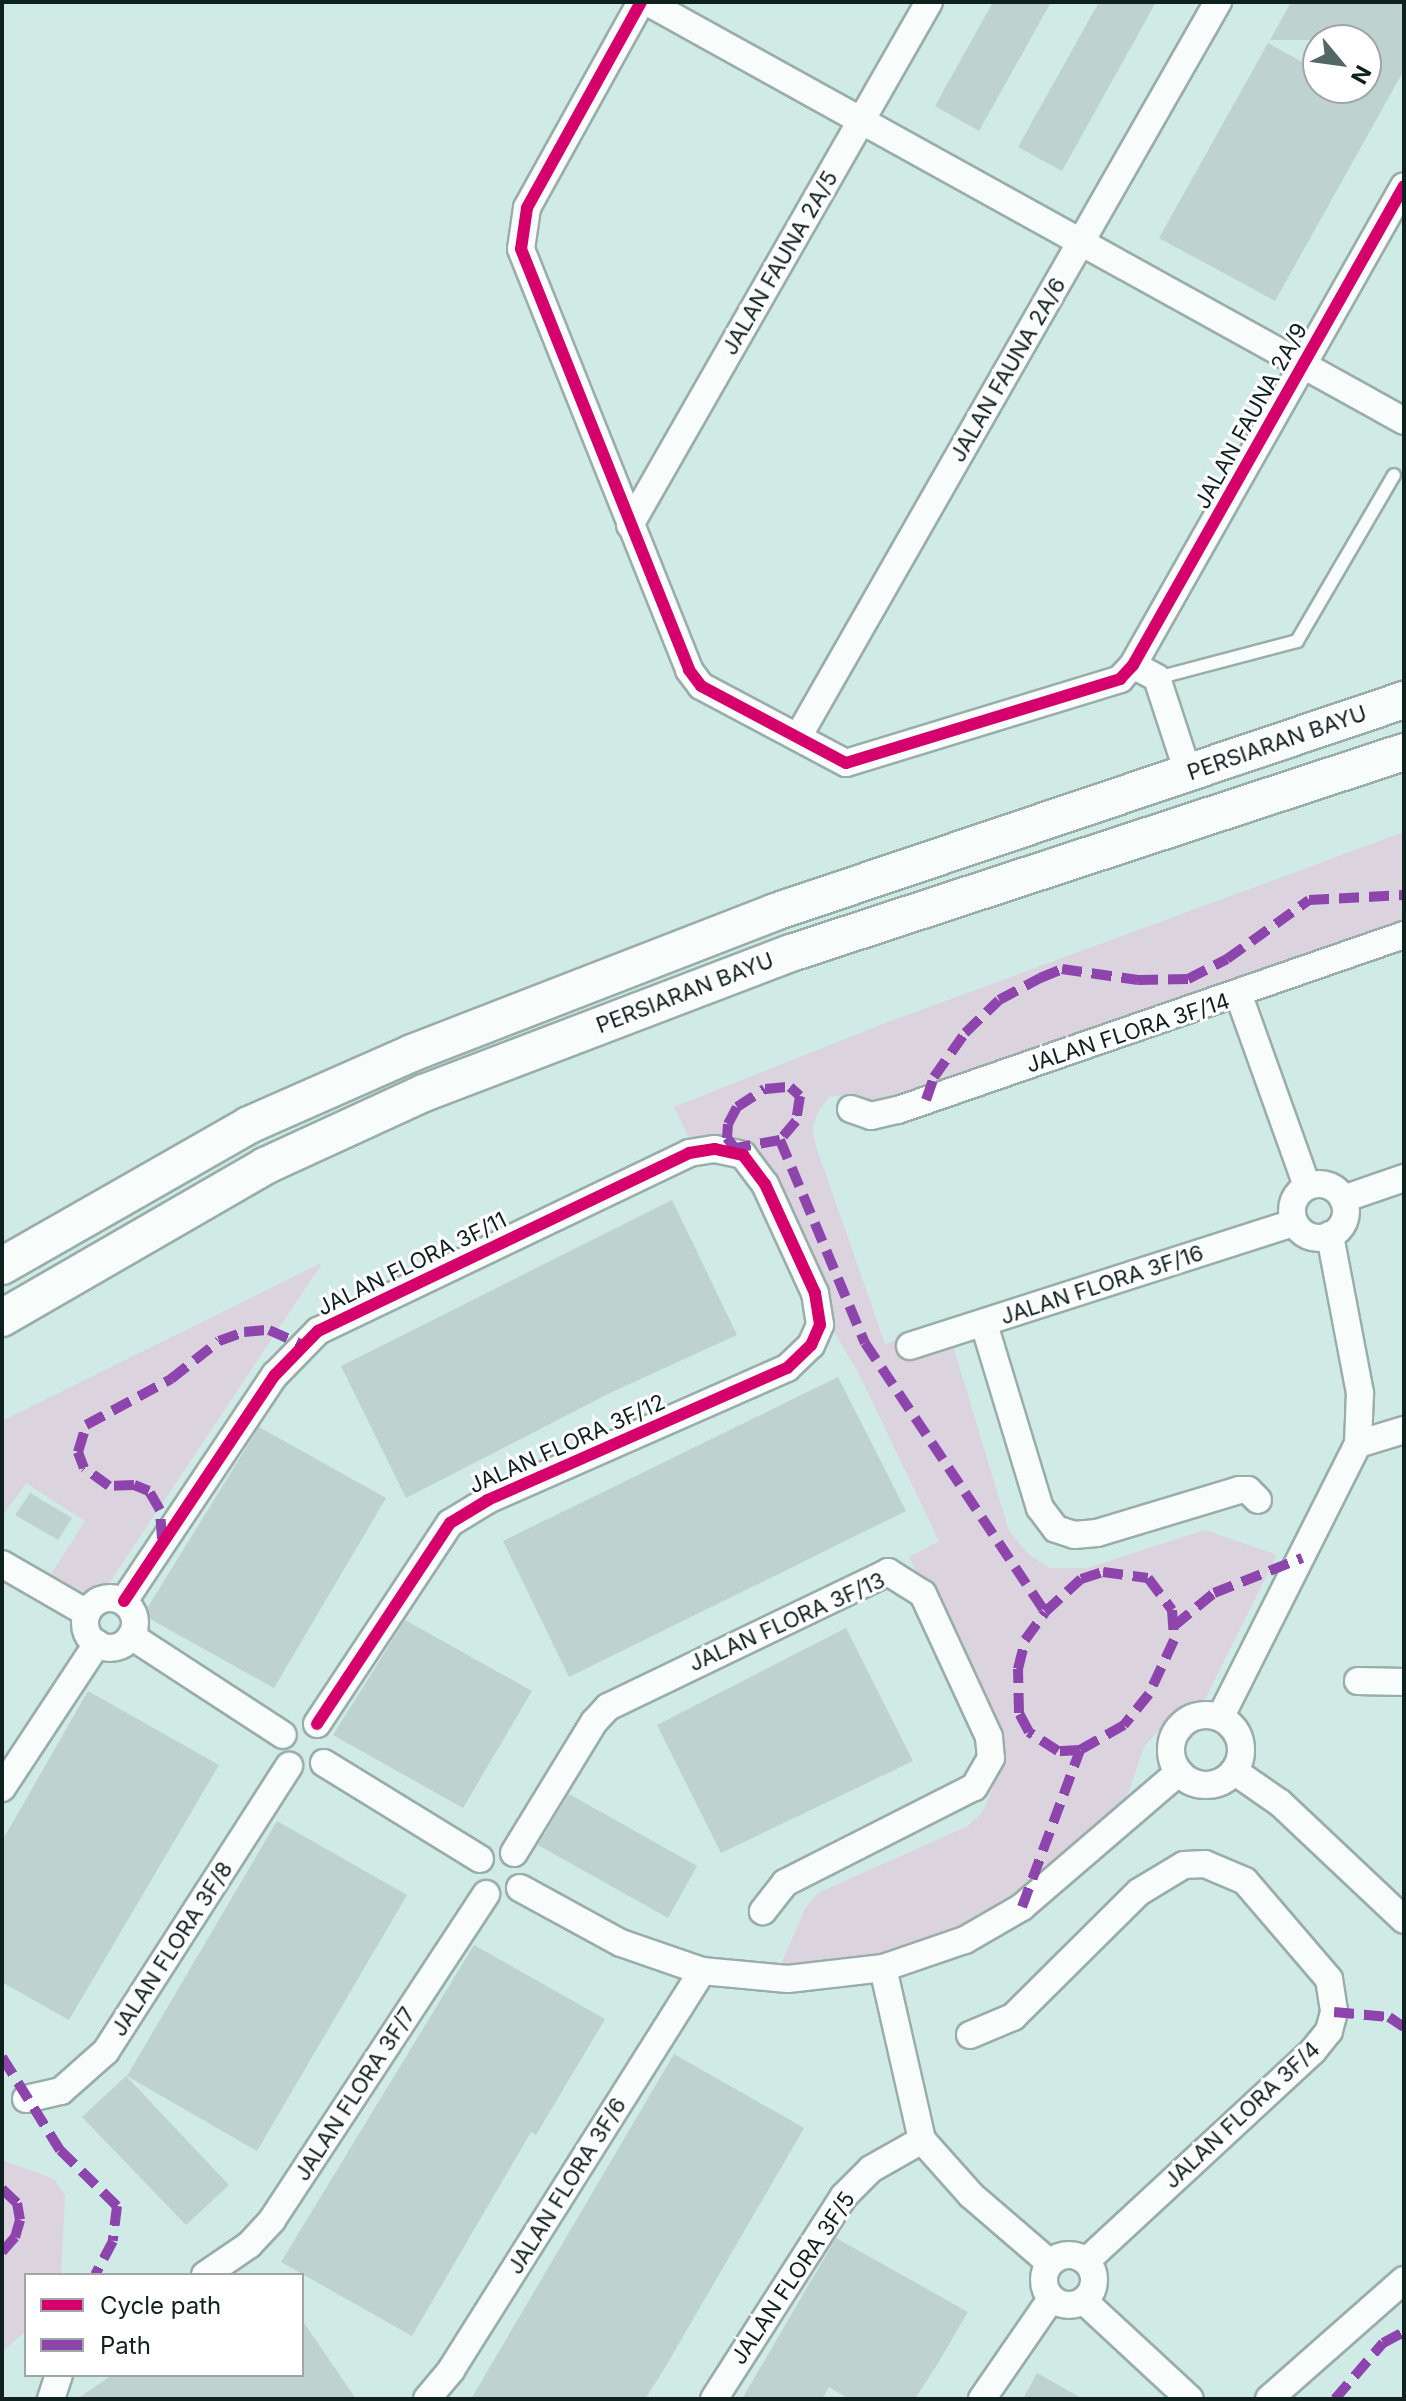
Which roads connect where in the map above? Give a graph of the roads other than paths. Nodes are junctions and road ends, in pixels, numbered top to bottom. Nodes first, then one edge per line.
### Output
1 (644, 2) edge
2 (929, 2) edge
3 (1218, 2) edge
4 (861, 121) junction
5 (1404, 186) edge
6 (1081, 242) junction
7 (1302, 365) junction
8 (1404, 421) edge
9 (1394, 475) dead end
10 (630, 525) junction
11 (1133, 665) junction
12 (1157, 678) junction
13 (1404, 700) edge
14 (798, 737) junction
15 (1404, 752) edge
16 (1188, 773) junction
17 (1404, 935) edge
18 (1239, 996) junction
19 (851, 1109) dead end
20 (1404, 1178) edge
21 (1307, 1186) junction
22 (1343, 1199) junction
23 (1294, 1223) junction
24 (1330, 1235) junction
25 (790, 1237) joint
26 (2, 1266) edge
27 (2, 1318) edge
28 (984, 1324) junction
29 (910, 1346) dead end
30 (1404, 1430) edge
31 (1358, 1444) junction
32 (1258, 1500) dead end
33 (2, 1564) edge
34 (124, 1601) junction
35 (87, 1613) junction
36 (131, 1636) junction
37 (97, 1644) junction
38 (1358, 1681) dead end
39 (1404, 1682) edge
40 (1220, 1718) junction
41 (317, 1724) junction
42 (283, 1735) junction
43 (324, 1763) junction
44 (289, 1766) junction
45 (1234, 1771) junction
46 (1179, 1772) junction
47 (2, 1788) edge
48 (514, 1853) junction
49 (480, 1859) junction
50 (520, 1888) junction
51 (486, 1894) junction
52 (763, 1911) dead end
53 (1404, 1920) edge
54 (883, 1968) junction
55 (702, 1971) junction
56 (970, 2035) dead end
57 (26, 2099) dead end
58 (922, 2140) junction
59 (1086, 2261) junction
60 (1050, 2263) junction
61 (208, 2273) edge
62 (1404, 2280) edge
63 (1051, 2299) junction
64 (1084, 2301) junction
65 (58, 2377) edge
66 (51, 2399) edge
67 (427, 2399) edge
68 (714, 2399) edge
69 (982, 2399) edge
70 (1190, 2399) edge
71 (1269, 2399) edge

1 - 4 street
1 - 10 street
2 - 4 street, JALAN FAUNA 2A/5
3 - 6 street, JALAN FAUNA 2A/6
4 - 6 street
4 - 10 street, JALAN FAUNA 2A/5
5 - 7 street, JALAN FAUNA 2A/9
6 - 7 street
6 - 14 street, JALAN FAUNA 2A/6
7 - 8 street
7 - 11 street, JALAN FAUNA 2A/9
9 - 12 lane
10 - 14 street
11 - 12 street
11 - 14 street
12 - 16 street
13 - 16 main road, PERSIARAN BAYU
15 - 27 main road, PERSIARAN BAYU
16 - 26 main road, PERSIARAN BAYU
17 - 18 street, JALAN FLORA 3F/14
18 - 19 street, JALAN FLORA 3F/14
18 - 21 street
20 - 22 street
21 - 22 street
21 - 23 street
22 - 24 street
23 - 24 street
23 - 28 street, JALAN FLORA 3F/16
24 - 31 street
25 - 34 street, JALAN FLORA 3F/11
25 - 41 street, JALAN FLORA 3F/12
28 - 29 street, JALAN FLORA 3F/16
28 - 32 street
30 - 31 street
31 - 40 street
33 - 35 street
34 - 35 street
34 - 36 street
35 - 37 street
36 - 37 street
36 - 42 street
37 - 47 street
38 - 39 street
40 - 45 street
40 - 46 street
41 - 42 street
41 - 43 street
42 - 44 street
43 - 44 street
43 - 49 street
44 - 57 street, JALAN FLORA 3F/8
45 - 46 street
45 - 53 street
46 - 54 street
48 - 49 street
48 - 50 street
48 - 52 street, JALAN FLORA 3F/13
49 - 51 street
50 - 51 street
50 - 55 street
51 - 61 street, JALAN FLORA 3F/7
54 - 55 street
54 - 58 street
55 - 67 street, JALAN FLORA 3F/6
56 - 59 street, JALAN FLORA 3F/4
58 - 60 street
58 - 68 street, JALAN FLORA 3F/5
59 - 60 street
59 - 64 street
60 - 63 street
62 - 71 street
63 - 64 street
63 - 69 street
64 - 70 street
65 - 66 street

